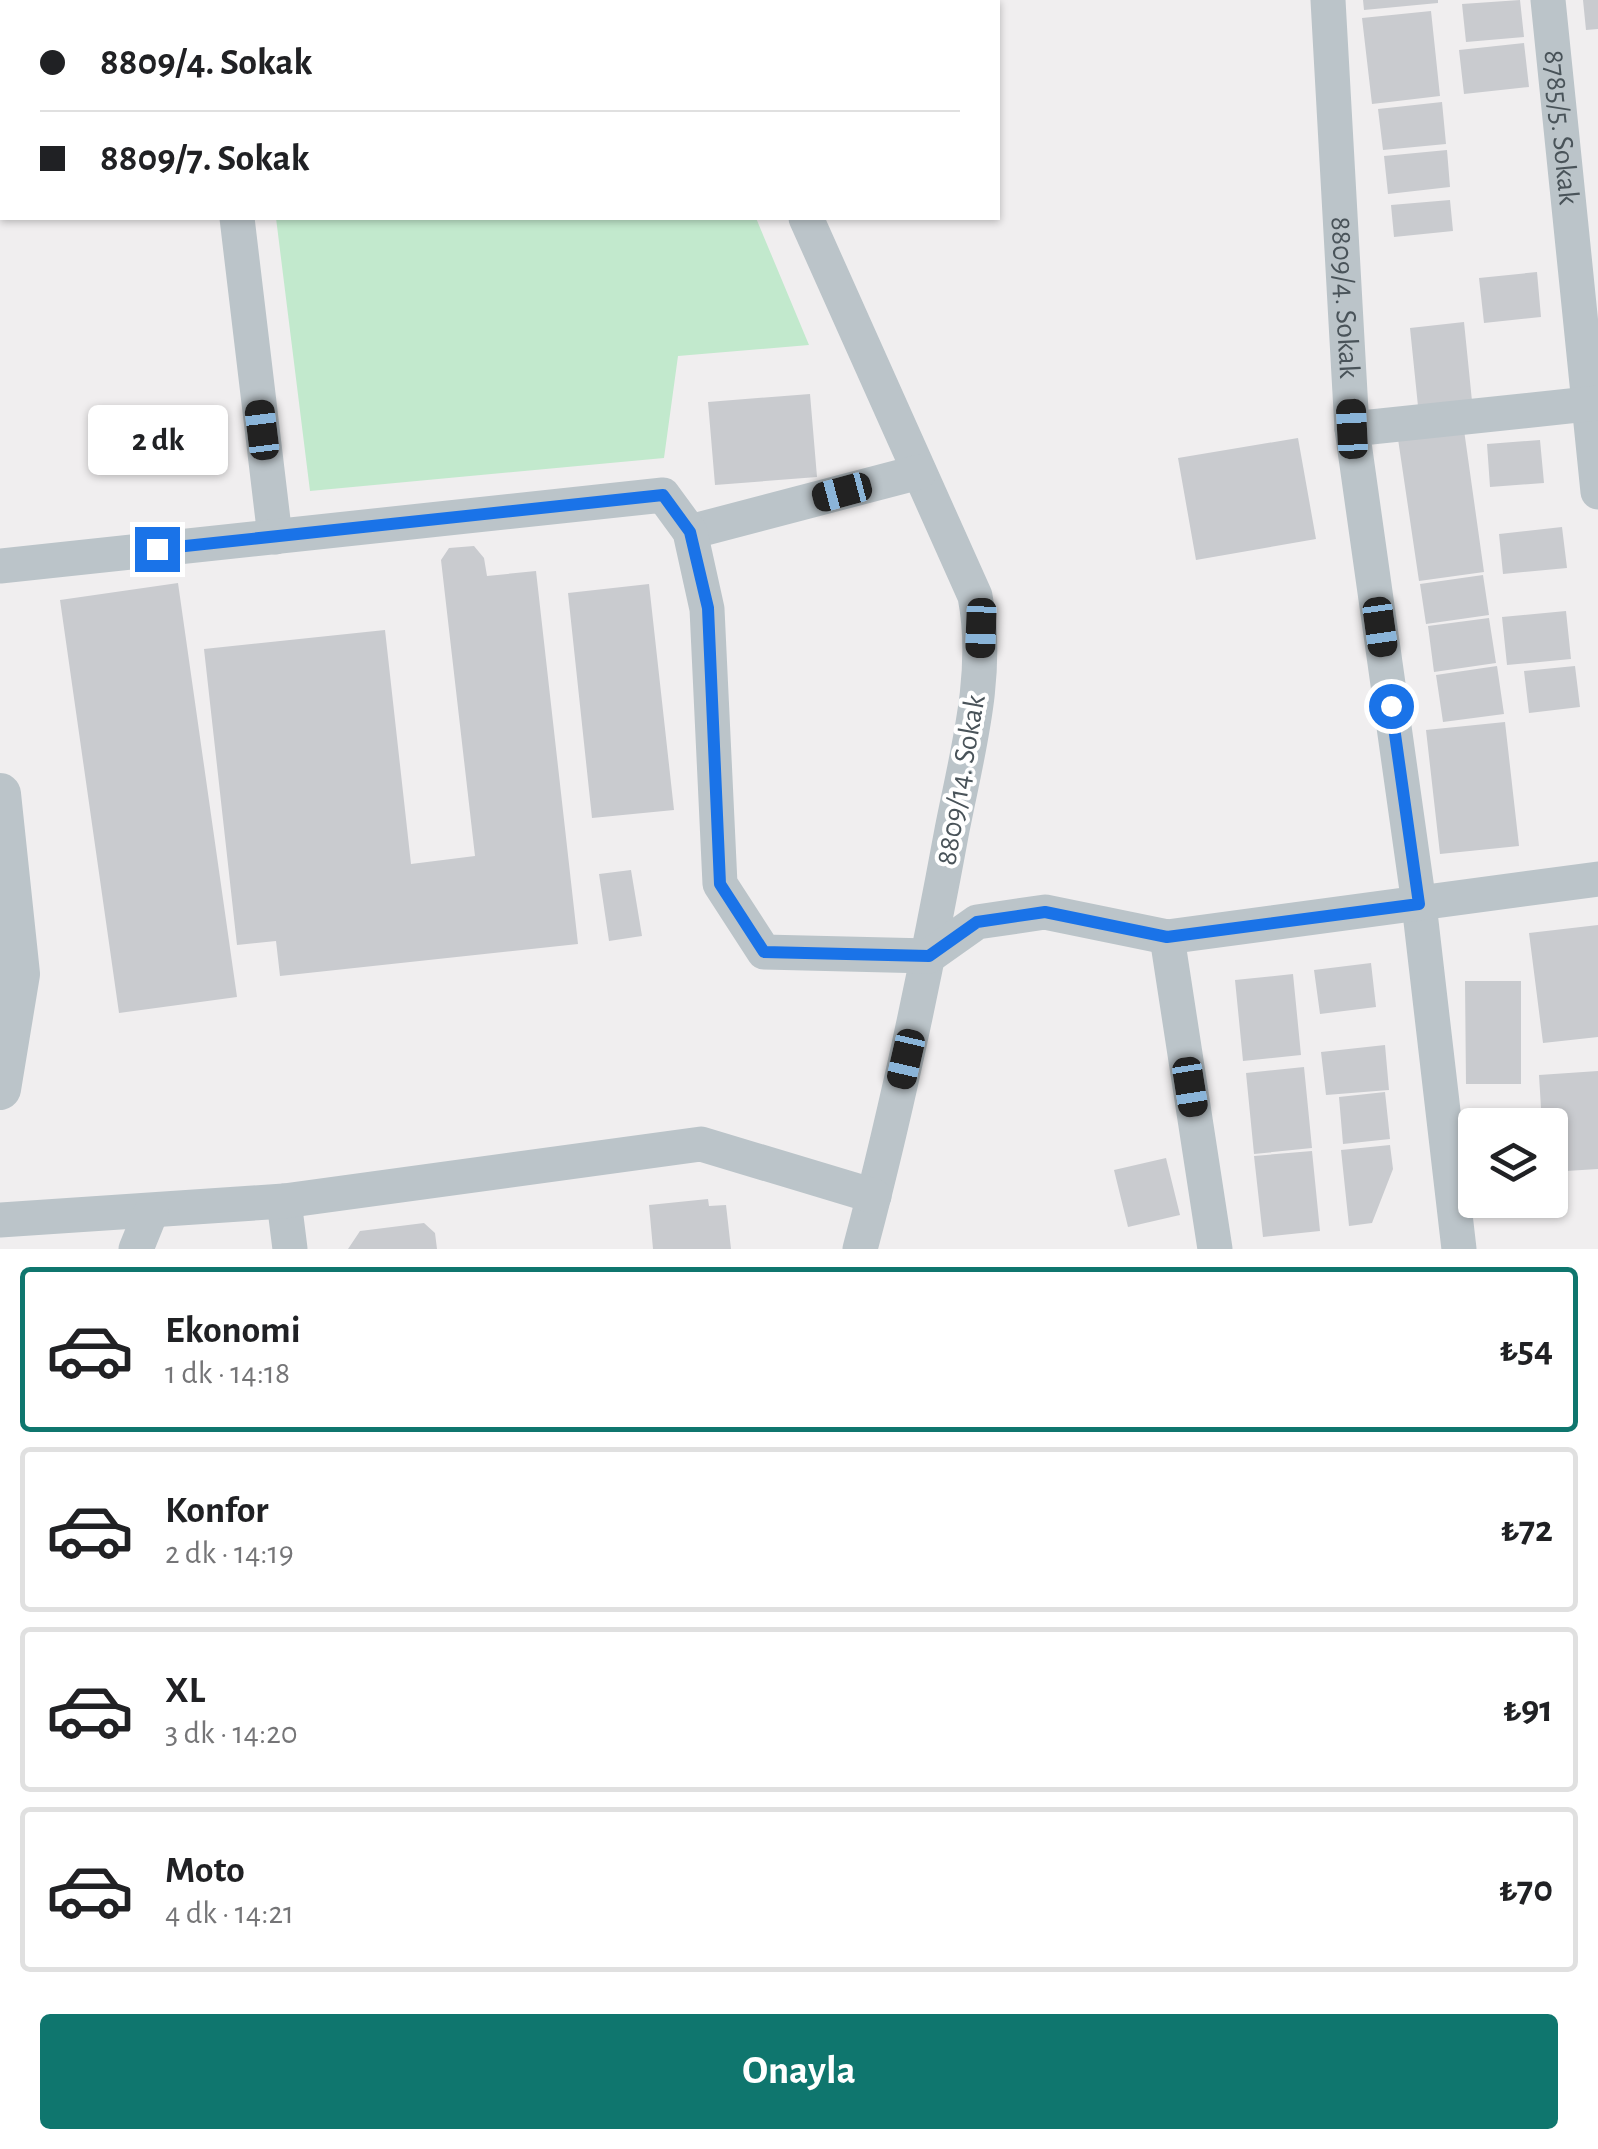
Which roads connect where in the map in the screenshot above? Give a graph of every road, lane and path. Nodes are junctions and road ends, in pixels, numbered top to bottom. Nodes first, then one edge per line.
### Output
1 (1328, 0) edge
2 (1548, 0) edge
3 (238, 220) edge
4 (807, 220) edge
5 (1593, 404) edge
6 (1352, 429) junction
7 (919, 472) junction
8 (1598, 492) edge
9 (690, 532) junction
10 (275, 537) junction
11 (0, 566) edge
12 (0, 794) edge
13 (1598, 880) edge
14 (1419, 904) junction
15 (1167, 937) junction
16 (929, 956) junction
17 (0, 1089) edge
18 (874, 1196) junction
19 (284, 1200) junction
20 (151, 1212) junction
21 (0, 1220) edge
22 (136, 1249) edge
23 (290, 1249) edge
24 (860, 1249) edge
25 (1215, 1249) edge
26 (1459, 1249) edge

1 - 6 street, 8809/4. Sokak
2 - 5 street, 8785/5. Sokak
3 - 10 street
4 - 7 street, 8809/14. Sokak
5 - 6 street
5 - 8 street, 8785/5. Sokak
6 - 14 street, 8809/4. Sokak
7 - 9 street
7 - 16 street, 8809/14. Sokak
9 - 10 street
9 - 16 street
10 - 11 street
12 - 17 street
13 - 14 street
14 - 15 street
14 - 26 street, 8809/4. Sokak
15 - 16 street
15 - 25 street
16 - 18 street, 8809/14. Sokak
18 - 19 street
18 - 24 street, 8809/14. Sokak
19 - 20 street
19 - 23 street
20 - 21 street
20 - 22 street

